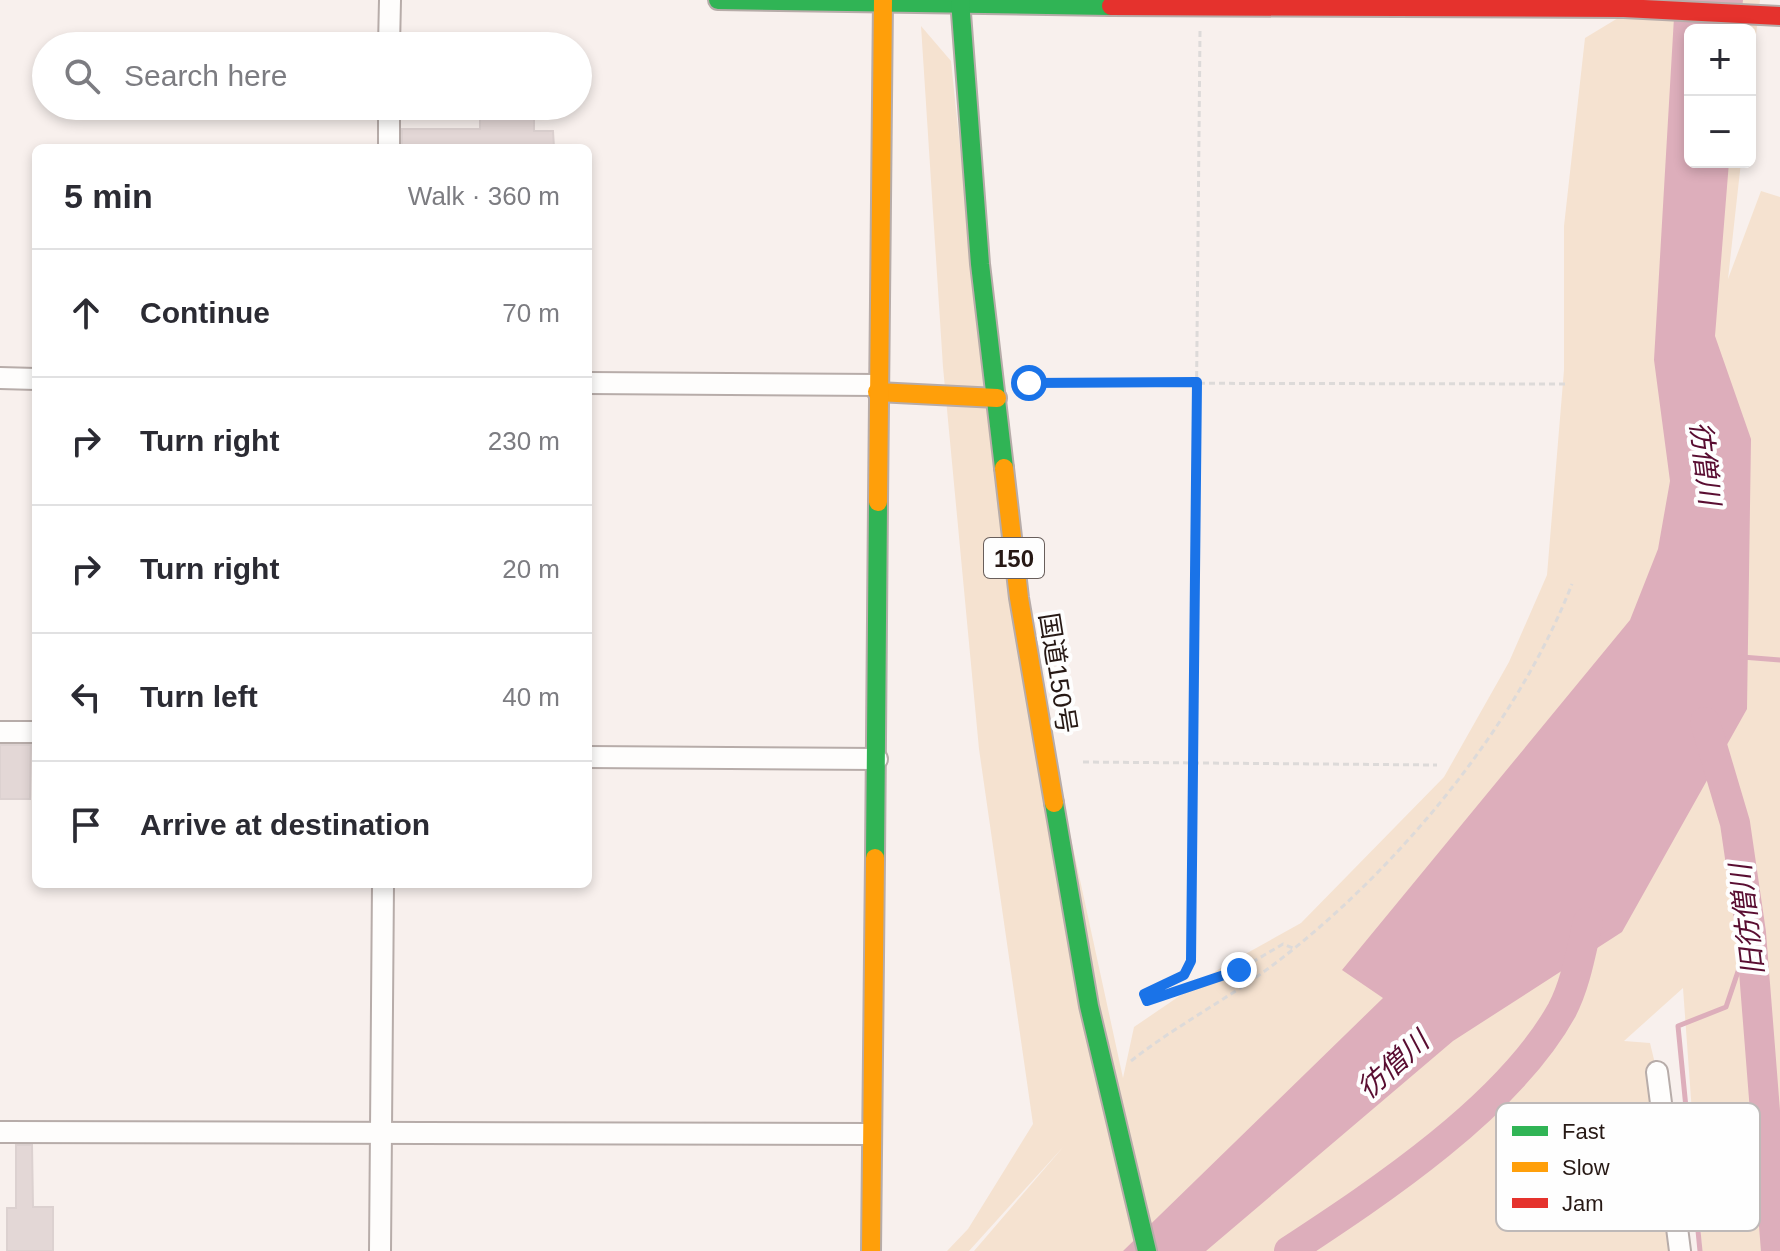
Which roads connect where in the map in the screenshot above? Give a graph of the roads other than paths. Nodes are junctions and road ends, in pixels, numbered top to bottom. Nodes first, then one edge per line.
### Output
1 (390, 0) edge
2 (718, 0) edge
3 (883, 1) edge
4 (960, 2) edge
5 (1200, 4) edge
6 (1780, 16) edge
7 (389, 32) edge
8 (389, 120) edge
9 (389, 144) edge
10 (0, 378) edge
11 (32, 379) edge
12 (592, 383) edge
13 (877, 388) junction
14 (997, 398) junction
15 (0, 732) edge
16 (32, 732) edge
17 (592, 757) edge
18 (877, 759) junction
19 (383, 888) edge
20 (1657, 1072) dead end
21 (1661, 1103) edge
22 (0, 1132) edge
23 (382, 1133) junction
24 (871, 1134) junction
25 (1677, 1231) edge
26 (380, 1251) edge
27 (871, 1251) edge
28 (1147, 1251) edge
29 (1680, 1251) edge

1 - 7 street
2 - 3 main road
3 - 4 main road
3 - 13 main road
4 - 5 main road
4 - 14 main road, 国道150号 / 150
5 - 6 main road
8 - 9 street
10 - 11 street
12 - 13 street
13 - 14 main road
13 - 18 main road
14 - 28 main road, 国道150号 / 150
15 - 16 street
17 - 18 street
18 - 24 main road
19 - 23 street
20 - 21 street
22 - 23 street
23 - 24 street
23 - 26 street
24 - 27 main road
25 - 29 street

